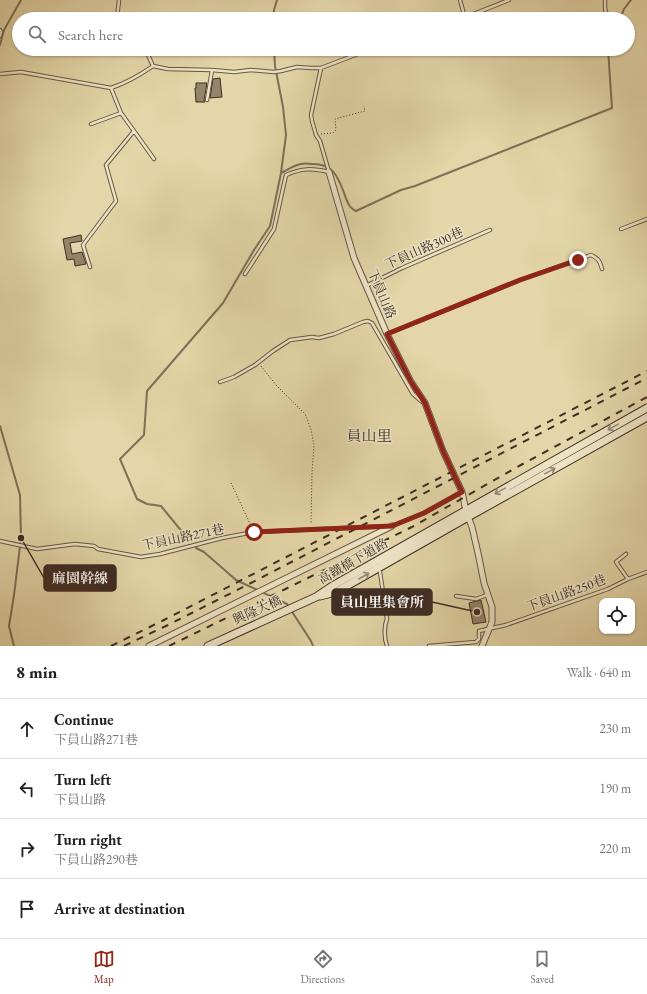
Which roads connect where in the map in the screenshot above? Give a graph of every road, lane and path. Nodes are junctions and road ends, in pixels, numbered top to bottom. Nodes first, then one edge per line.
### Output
1 (119, 0) edge
2 (460, 0) edge
3 (509, 0) edge
4 (605, 0) edge
5 (118, 12) edge
6 (463, 12) edge
7 (480, 12) edge
8 (606, 12) edge
9 (0, 30) edge
10 (0, 36) edge
11 (148, 56) edge
12 (353, 56) edge
13 (153, 66) junction
14 (321, 68) junction
15 (212, 70) junction
16 (0, 74) edge
17 (111, 88) junction
18 (207, 100) dead end
19 (364, 106) dead end
20 (121, 113) junction
21 (91, 124) dead end
22 (134, 131) junction
23 (316, 135) junction
24 (154, 159) dead end
25 (329, 172) junction
26 (647, 219) edge
27 (621, 229) dead end
28 (490, 230) dead end
29 (90, 267) dead end
30 (602, 268) dead end
31 (245, 274) dead end
32 (366, 286) junction
33 (387, 334) junction
34 (258, 363) junction
35 (220, 382) dead end
36 (425, 403) junction
37 (647, 408) edge
38 (647, 417) edge
39 (231, 483) dead end
40 (462, 492) junction
41 (467, 514) junction
42 (392, 526) junction
43 (311, 530) junction
44 (254, 532) junction
45 (0, 541) edge
46 (626, 554) dead end
47 (380, 572) dead end
48 (647, 572) edge
49 (628, 579) junction
50 (488, 595) junction
51 (456, 596) dead end
52 (316, 597) joint
53 (490, 628) junction
54 (149, 646) edge
55 (208, 646) edge
56 (387, 646) edge
57 (429, 646) edge
58 (482, 646) edge

1 - 5 lane
2 - 6 lane
3 - 7 lane
4 - 8 lane
9 - 10 lane
11 - 13 lane
12 - 14 lane
13 - 15 lane
13 - 17 lane
14 - 15 lane
14 - 23 lane
15 - 18 lane
16 - 17 lane
17 - 20 lane
19 - 23 path
20 - 21 lane
20 - 22 lane
22 - 24 lane
22 - 29 lane
23 - 25 lane
25 - 31 lane
25 - 32 street, 下員山路
26 - 27 lane
28 - 32 lane, 下員山路300巷
30 - 33 lane
32 - 33 street, 下員山路
33 - 36 street, 下員山路
34 - 35 lane
34 - 36 lane
34 - 43 path
36 - 40 street, 下員山路
37 -> 41 street, 高鐵橋下道路
41 -> 38 street, 高鐵橋下道路
39 - 44 path
40 - 41 street, 下員山路
40 - 42 lane, 下員山路271巷
41 - 50 street, 下員山路
41 - 52 street, 高鐵橋下道路
42 - 43 lane, 下員山路271巷
42 - 54 street
43 - 44 lane, 下員山路271巷
44 - 45 lane, 下員山路271巷
46 - 49 lane
47 - 56 lane
48 - 49 lane, 下員山路250巷
49 - 53 lane, 下員山路250巷
50 - 51 lane
50 - 53 street, 下員山路
52 - 55 street, 興隆大橋
53 - 57 lane
53 - 58 street, 下員山路

